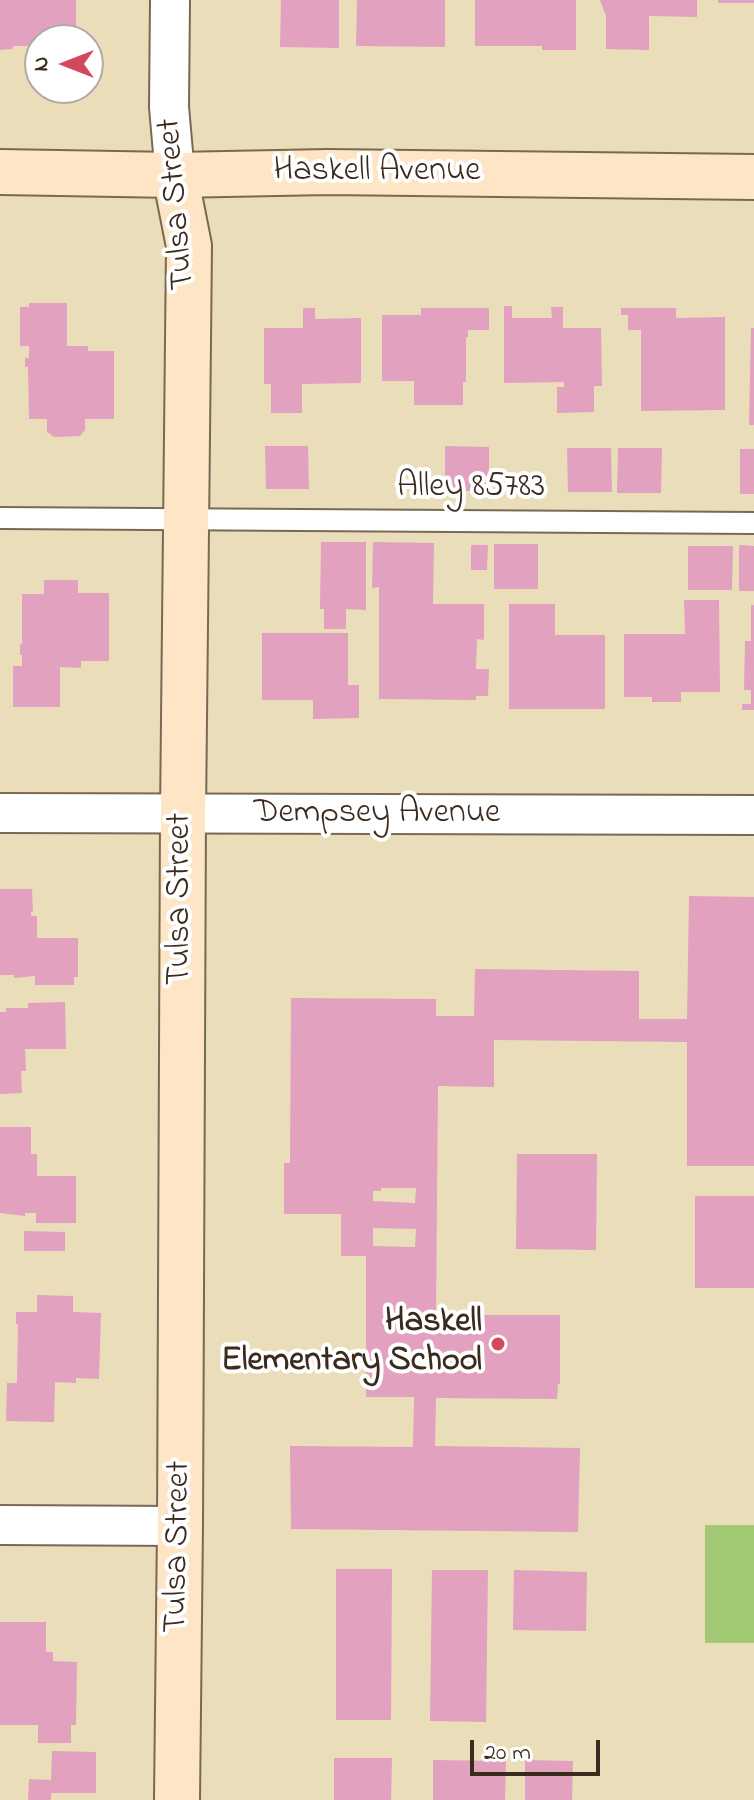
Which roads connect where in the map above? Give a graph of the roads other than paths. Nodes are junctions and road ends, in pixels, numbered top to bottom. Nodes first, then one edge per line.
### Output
1 (170, 0) edge
2 (0, 172) edge
3 (175, 175) junction
4 (754, 177) edge
5 (0, 518) edge
6 (187, 520) junction
7 (754, 523) edge
8 (0, 813) edge
9 (183, 814) junction
10 (754, 815) edge
11 (0, 1525) edge
12 (180, 1526) junction
13 (177, 1800) edge

1 - 3 street, Tulsa Street
2 - 3 street, Haskell Avenue
3 - 4 street, Haskell Avenue
3 - 6 street, Tulsa Street
5 - 6 lane, Alley 85783
6 - 7 lane, Alley 85783
6 - 9 street, Tulsa Street
8 - 9 street, Dempsey Avenue
9 - 10 street, Dempsey Avenue
9 - 12 street, Tulsa Street
11 - 12 street
12 - 13 street, Tulsa Street

